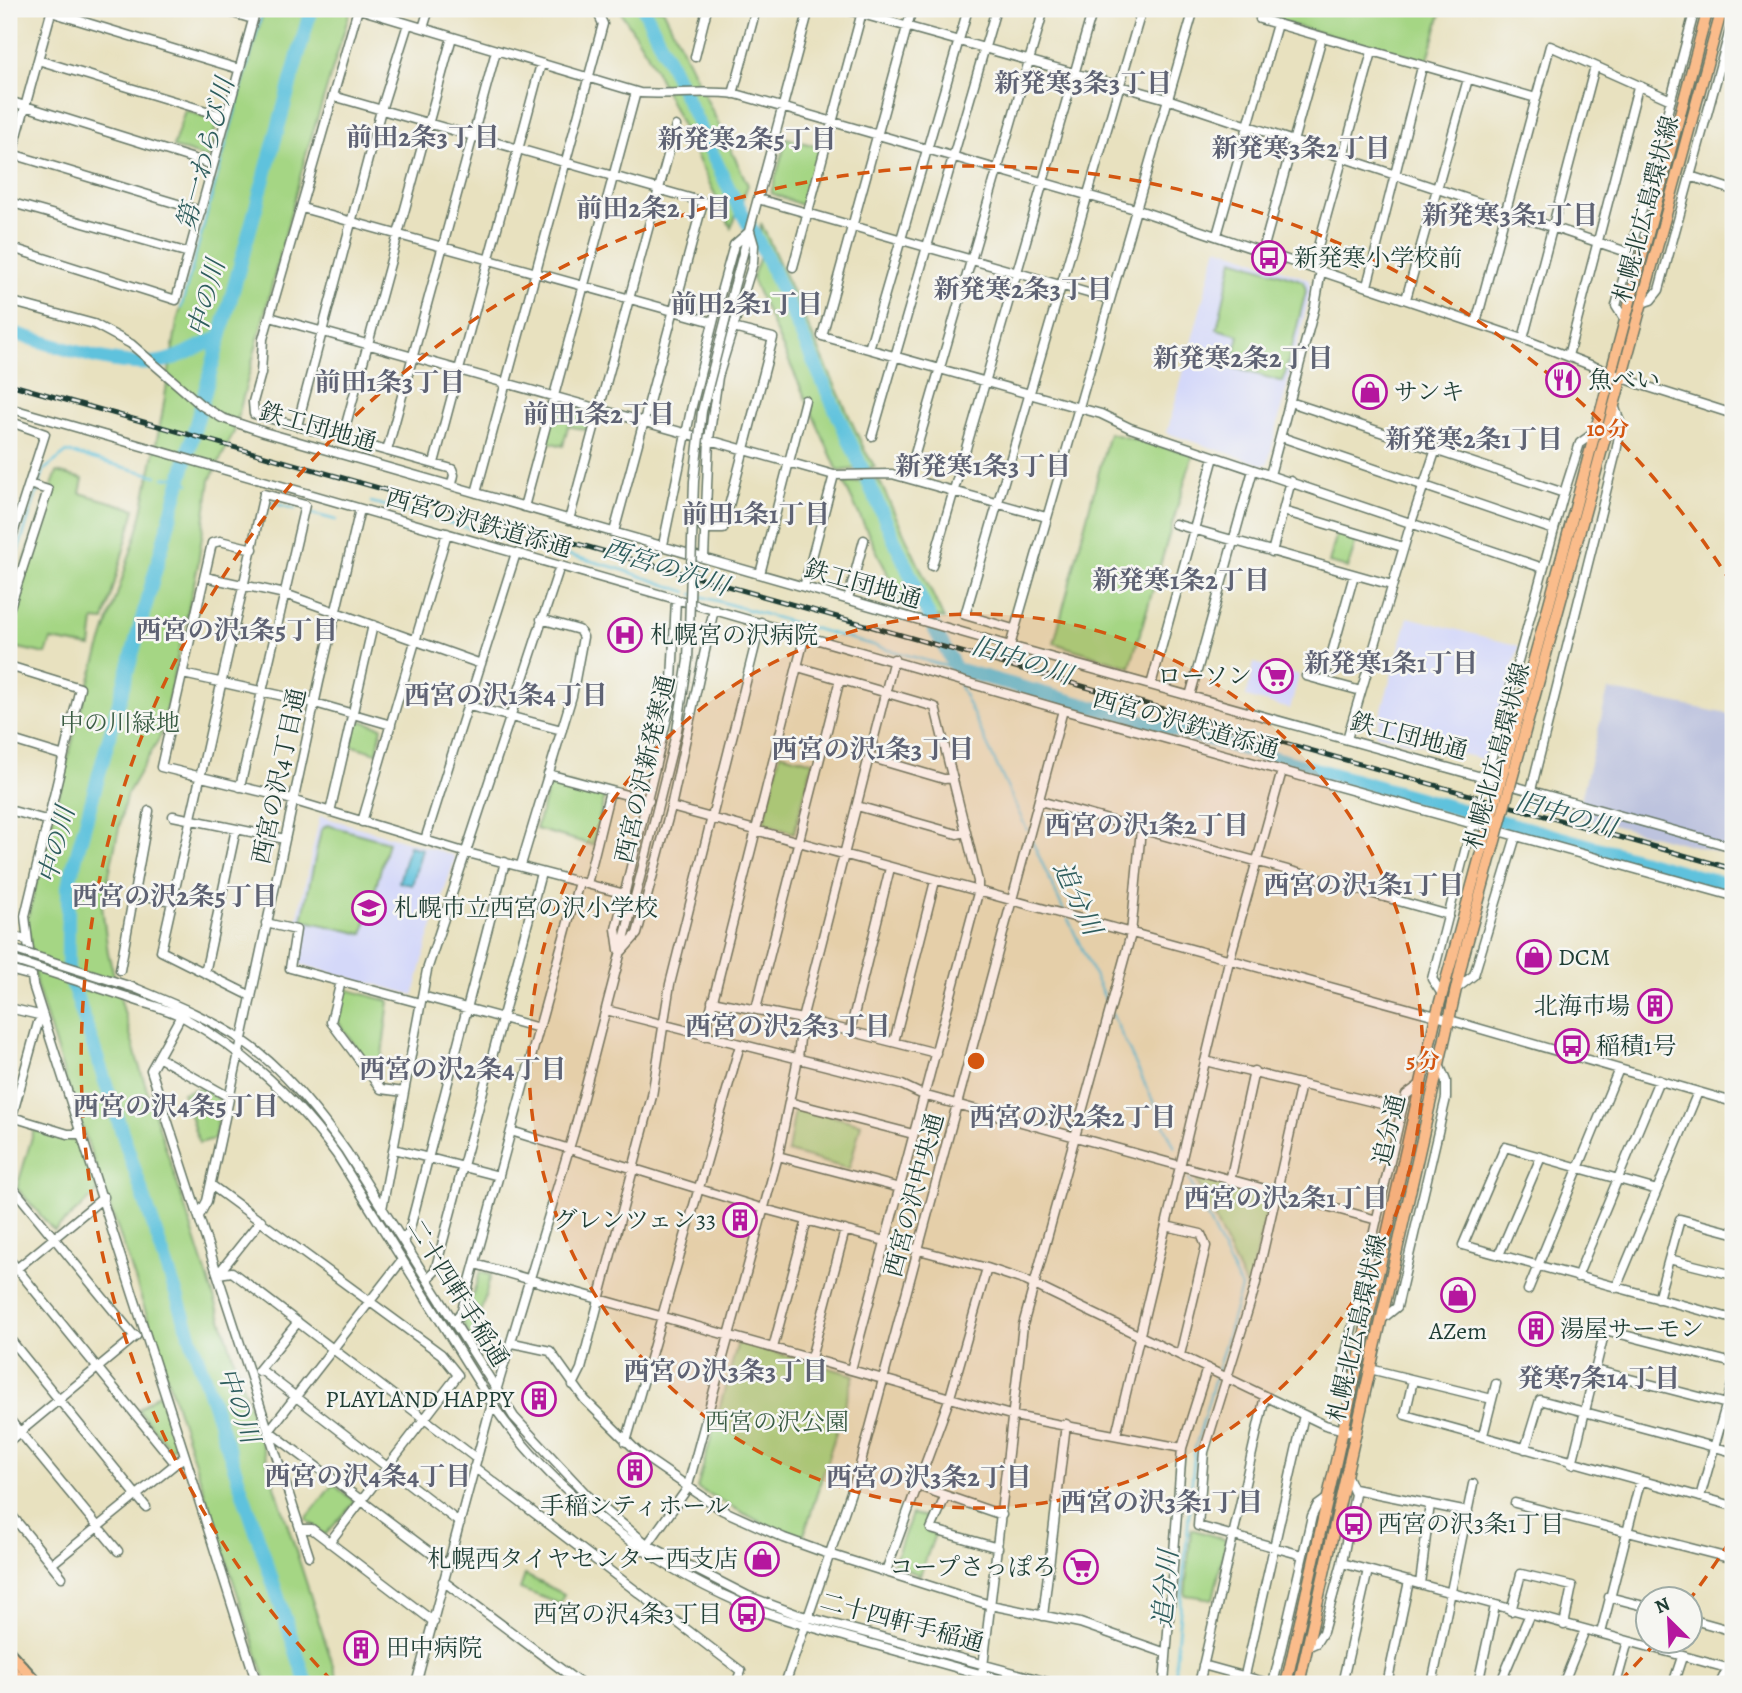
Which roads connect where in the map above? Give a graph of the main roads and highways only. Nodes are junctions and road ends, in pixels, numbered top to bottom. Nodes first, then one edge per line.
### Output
1 (1708, 9) edge
2 (1722, 9) edge
3 (1569, 551) junction
4 (1458, 957) junction
5 (1436, 1016) joint
6 (9, 1652) edge
7 (9, 1667) edge
8 (24, 1684) edge
9 (38, 1684) edge
10 (1286, 1684) edge
11 (1299, 1684) edge

1 - 3 main road, 札幌北広島環状線
2 - 3 main road, 札幌北広島環状線
3 - 4 main road, 札幌北広島環状線, bridge
4 - 5 main road, 札幌北広島環状線
4 - 11 main road, 札幌北広島環状線
5 - 10 main road, 追分通
6 - 9 highway
7 - 8 highway

